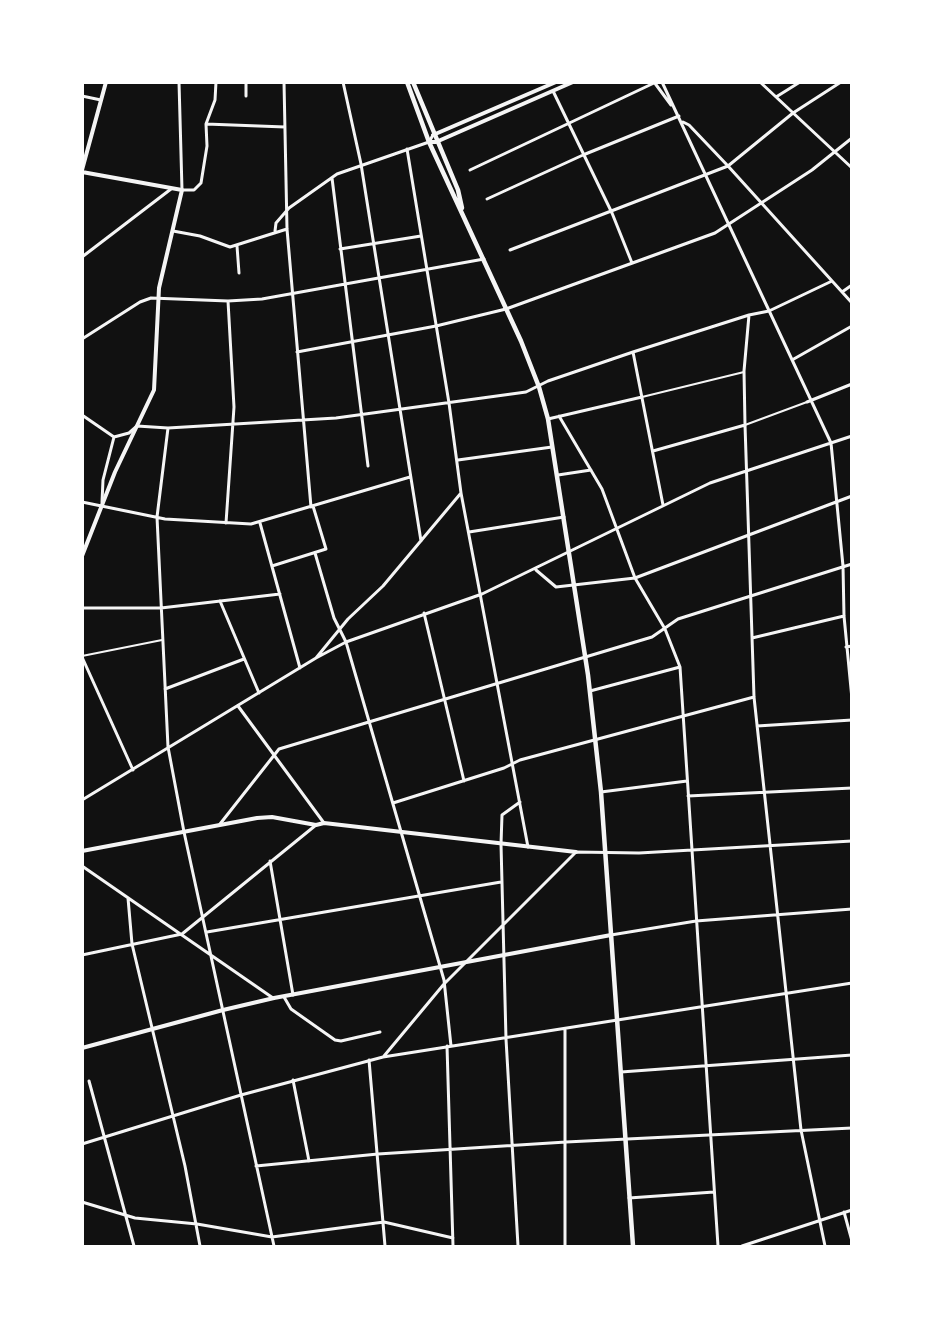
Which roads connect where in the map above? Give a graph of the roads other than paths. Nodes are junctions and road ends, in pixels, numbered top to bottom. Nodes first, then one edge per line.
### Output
1 (106, 82) edge
2 (179, 82) edge
3 (216, 82) edge
4 (246, 82) edge
5 (284, 82) edge
6 (343, 82) edge
7 (407, 82) edge
8 (413, 82) edge
9 (556, 82) edge
10 (573, 82) edge
11 (662, 82) edge
12 (760, 82) edge
13 (800, 82) edge
14 (841, 82) edge
15 (654, 83) edge
16 (553, 91) junction
17 (82, 96) edge
18 (246, 96) dead end
19 (776, 97) junction
20 (102, 100) junction
21 (676, 110) junction
22 (793, 113) junction
23 (679, 116) junction
24 (683, 122) junction
25 (206, 124) junction
26 (567, 124) junction
27 (285, 127) junction
28 (433, 135) junction
29 (852, 138) edge
30 (429, 142) junction
31 (436, 142) junction
32 (407, 149) junction
33 (833, 151) junction
34 (583, 155) junction
35 (361, 164) junction
36 (728, 166) junction
37 (852, 168) edge
38 (470, 170) dead end
39 (82, 171) edge
40 (706, 176) junction
41 (332, 178) junction
42 (173, 188) junction
43 (182, 190) junction
44 (488, 199) dead end
45 (761, 204) junction
46 (289, 208) junction
47 (463, 210) junction
48 (612, 213) junction
49 (728, 225) junction
50 (287, 229) junction
51 (173, 231) junction
52 (275, 231) junction
53 (421, 236) junction
54 (374, 244) junction
55 (237, 246) junction
56 (339, 249) junction
57 (510, 250) dead end
58 (82, 257) edge
59 (484, 259) junction
60 (632, 263) junction
61 (427, 271) junction
62 (239, 273) dead end
63 (380, 279) junction
64 (832, 281) junction
65 (344, 284) junction
66 (852, 285) edge
67 (842, 292) junction
68 (292, 293) junction
69 (159, 299) junction
70 (228, 301) junction
71 (852, 303) edge
72 (506, 309) junction
73 (769, 311) junction
74 (748, 315) junction
75 (436, 326) junction
76 (852, 326) edge
77 (388, 335) junction
78 (82, 339) edge
79 (350, 342) junction
80 (297, 351) junction
81 (633, 352) junction
82 (792, 360) junction
83 (744, 371) junction
84 (852, 384) edge
85 (539, 387) junction
86 (642, 397) junction
87 (809, 401) junction
88 (449, 403) junction
89 (399, 409) junction
90 (82, 415) edge
91 (360, 415) junction
92 (560, 416) junction
93 (548, 419) junction
94 (303, 420) junction
95 (233, 423) junction
96 (745, 425) junction
97 (137, 426) junction
98 (168, 428) junction
99 (852, 436) edge
100 (114, 437) junction
101 (831, 443) junction
102 (554, 447) junction
103 (653, 451) junction
104 (458, 460) junction
105 (368, 466) dead end
106 (591, 470) junction
107 (746, 471) junction
108 (558, 475) junction
109 (410, 477) junction
110 (461, 493) junction
111 (852, 496) edge
112 (836, 501) junction
113 (82, 502) edge
114 (102, 504) junction
115 (663, 505) junction
116 (312, 506) junction
117 (157, 517) junction
118 (564, 517) junction
119 (226, 523) junction
120 (260, 523) junction
121 (617, 526) junction
122 (469, 532) junction
123 (748, 536) junction
124 (421, 541) junction
125 (568, 551) junction
126 (315, 553) junction
127 (82, 556) edge
128 (852, 564) edge
129 (272, 566) junction
130 (843, 566) junction
131 (536, 570) junction
132 (635, 578) junction
133 (573, 586) junction
134 (280, 594) junction
135 (482, 594) junction
136 (750, 597) junction
137 (220, 601) junction
138 (82, 608) edge
139 (161, 608) junction
140 (424, 613) junction
141 (844, 616) junction
142 (664, 628) junction
143 (339, 629) junction
144 (752, 638) junction
145 (163, 640) junction
146 (346, 642) junction
147 (852, 646) edge
148 (846, 647) junction
149 (82, 656) edge
150 (585, 657) junction
151 (316, 658) junction
152 (244, 659) junction
153 (680, 667) junction
154 (300, 668) junction
155 (497, 684) junction
156 (164, 689) junction
157 (590, 691) junction
158 (259, 693) junction
159 (754, 697) junction
160 (444, 699) junction
161 (852, 699) edge
162 (238, 706) junction
163 (684, 717) junction
164 (370, 720) junction
165 (852, 720) edge
166 (757, 726) junction
167 (596, 739) junction
168 (168, 747) junction
169 (273, 754) junction
170 (512, 764) junction
171 (133, 770) junction
172 (687, 781) junction
173 (464, 782) junction
174 (852, 788) edge
175 (763, 790) junction
176 (601, 792) junction
177 (688, 796) junction
178 (82, 800) edge
179 (520, 802) junction
180 (393, 803) junction
181 (324, 823) junction
182 (219, 825) junction
183 (316, 825) junction
184 (184, 832) junction
185 (400, 832) junction
186 (852, 841) edge
187 (501, 844) junction
188 (768, 845) junction
189 (528, 847) junction
190 (691, 850) junction
191 (82, 851) edge
192 (576, 852) junction
193 (606, 854) junction
194 (270, 861) junction
195 (82, 866) edge
196 (501, 882) junction
197 (418, 896) junction
198 (128, 898) junction
199 (852, 909) edge
200 (776, 914) junction
201 (204, 916) junction
202 (280, 920) junction
203 (696, 921) junction
204 (504, 924) junction
205 (207, 932) junction
206 (182, 934) junction
207 (611, 935) junction
208 (132, 944) junction
209 (211, 954) junction
210 (82, 955) edge
211 (504, 955) junction
212 (465, 963) junction
213 (438, 968) junction
214 (852, 983) edge
215 (444, 984) junction
216 (786, 994) junction
217 (293, 995) junction
218 (284, 997) junction
219 (274, 998) junction
220 (701, 1007) junction
221 (223, 1010) junction
222 (617, 1021) junction
223 (153, 1029) junction
224 (566, 1030) junction
225 (380, 1032) dead end
226 (506, 1039) junction
227 (449, 1046) junction
228 (82, 1048) edge
229 (852, 1055) edge
230 (383, 1057) junction
231 (794, 1059) junction
232 (369, 1060) junction
233 (706, 1065) junction
234 (621, 1072) junction
235 (293, 1080) junction
236 (89, 1081) dead end
237 (241, 1095) junction
238 (173, 1116) junction
239 (852, 1128) edge
240 (801, 1130) junction
241 (710, 1135) junction
242 (104, 1138) junction
243 (625, 1140) junction
244 (566, 1142) junction
245 (82, 1144) edge
246 (512, 1147) junction
247 (451, 1150) junction
248 (378, 1154) junction
249 (309, 1161) junction
250 (256, 1166) junction
251 (714, 1192) junction
252 (629, 1198) junction
253 (82, 1202) edge
254 (852, 1210) edge
255 (844, 1212) junction
256 (126, 1216) junction
257 (819, 1221) junction
258 (384, 1222) junction
259 (197, 1224) junction
260 (272, 1237) junction
261 (453, 1238) junction
262 (852, 1241) edge
263 (134, 1246) edge
264 (200, 1246) edge
265 (274, 1246) edge
266 (386, 1246) edge
267 (453, 1246) edge
268 (518, 1246) edge
269 (565, 1246) edge
270 (633, 1246) edge
271 (718, 1246) edge
272 (742, 1246) edge
273 (825, 1246) edge

1 - 20 street
2 - 43 street
3 - 25 street
4 - 18 street
5 - 27 street
6 - 35 street
7 - 30 main road
8 - 28 main road
9 - 28 street
10 - 16 street
11 - 21 street
12 - 19 street
13 - 19 street
14 - 22 street
15 - 21 street
15 - 26 street
16 - 26 street
16 - 31 street
17 - 20 street
19 - 22 street
20 - 39 street
21 - 23 street
22 - 33 street
22 - 36 street
23 - 24 street
23 - 34 street
24 - 36 street
24 - 40 street
25 - 27 street
25 - 43 street
26 - 34 street
26 - 38 street
27 - 46 street
28 - 30 street
28 - 31 main road
29 - 33 street
30 - 31 street
30 - 32 street
30 - 47 main road
31 - 47 main road
32 - 35 street
32 - 53 street
33 - 37 street
33 - 45 street
34 - 44 street
34 - 48 street
35 - 41 street
35 - 54 street
36 - 40 street
36 - 45 street
39 - 42 street
40 - 48 street
40 - 49 street
41 - 46 street
41 - 56 street
42 - 43 street
42 - 58 street
43 - 51 street
45 - 49 street
45 - 64 street
46 - 50 street
46 - 52 street
47 - 59 main road
48 - 57 street
48 - 60 street
49 - 60 street
49 - 73 street
50 - 52 street
50 - 68 street
51 - 55 street
51 - 69 street
52 - 55 street
53 - 54 street
53 - 61 street
54 - 56 street
54 - 63 street
55 - 62 street
56 - 65 street
59 - 61 street
59 - 72 main road
60 - 72 street
61 - 63 street
61 - 75 street
63 - 65 street
63 - 77 street
64 - 67 street
64 - 73 street
65 - 68 street
65 - 79 street
66 - 67 street
67 - 71 street
68 - 70 street
68 - 80 street
69 - 70 street
69 - 78 street
69 - 97 street
70 - 95 street
72 - 75 street
72 - 85 main road
73 - 74 street
73 - 82 street
74 - 81 street
74 - 83 street
75 - 77 street
75 - 88 street
76 - 82 street
77 - 79 street
77 - 89 street
79 - 80 street
79 - 91 street
80 - 94 street
81 - 85 street
81 - 86 street
82 - 87 street
83 - 86 street
83 - 96 street
84 - 87 street
85 - 88 street
85 - 93 main road
86 - 92 street
86 - 103 street
87 - 96 street
87 - 101 street
88 - 89 street
88 - 104 street
89 - 91 street
89 - 109 street
90 - 100 street
91 - 94 street
91 - 105 street
92 - 93 street
92 - 106 street
93 - 102 main road
94 - 95 street
94 - 116 street
95 - 98 street
95 - 119 street
96 - 103 street
96 - 107 street
97 - 98 street
97 - 100 street
97 - 114 street
98 - 117 street
99 - 101 street
100 - 114 street
101 - 107 street
101 - 112 street
102 - 104 street
102 - 108 main road
103 - 115 street
104 - 110 street
106 - 108 street
106 - 121 street
107 - 115 street
107 - 123 street
108 - 118 main road
109 - 116 street
109 - 124 street
110 - 122 street
110 - 124 street
111 - 112 street
112 - 123 street
112 - 130 street
113 - 114 street
114 - 117 street
114 - 127 street
115 - 121 street
116 - 120 street
116 - 126 street
117 - 119 street
117 - 139 street
118 - 122 street
118 - 125 main road
119 - 120 street
120 - 129 street
121 - 125 street
121 - 132 street
122 - 135 street
123 - 132 street
123 - 136 street
124 - 143 street
125 - 131 street
125 - 133 main road
126 - 129 street
126 - 143 street
128 - 130 street
129 - 134 street
130 - 136 street
130 - 141 street
131 - 133 street
131 - 135 street
132 - 133 street
132 - 142 street
133 - 150 main road
134 - 137 street
134 - 154 street
135 - 140 street
135 - 155 street
136 - 142 street
136 - 144 street
137 - 139 street
137 - 152 street
138 - 139 street
139 - 145 street
140 - 146 street
140 - 160 street
141 - 144 street
141 - 148 street
142 - 150 street
142 - 153 street
143 - 146 street
143 - 151 street
144 - 159 street
145 - 149 street
145 - 156 street
146 - 151 street
146 - 164 street
147 - 148 street
148 - 161 street
149 - 171 street
150 - 155 street
150 - 157 main road
151 - 154 street
152 - 156 street
152 - 158 street
153 - 157 street
153 - 163 street
154 - 158 street
155 - 160 street
155 - 170 street
156 - 168 street
157 - 167 main road
158 - 162 street
159 - 163 street
159 - 166 street
160 - 164 street
160 - 173 street
162 - 168 street
162 - 169 street
163 - 167 street
163 - 172 street
164 - 169 street
164 - 180 street
165 - 166 street
166 - 175 street
167 - 170 street
167 - 176 main road
168 - 171 street
168 - 184 street
169 - 181 street
169 - 182 street
170 - 173 street
170 - 179 street
171 - 178 street
172 - 176 street
172 - 177 street
173 - 180 street
174 - 175 street
175 - 177 street
175 - 188 street
176 - 193 main road
177 - 190 street
179 - 187 street
179 - 189 street
180 - 185 street
181 - 183 street
181 - 185 street
182 - 183 street
182 - 184 street
183 - 194 street
184 - 191 street
184 - 201 street
185 - 187 street
185 - 197 street
186 - 188 street
187 - 189 street
187 - 196 street
188 - 190 street
188 - 200 street
189 - 192 street
190 - 193 street
190 - 203 street
192 - 193 street
192 - 204 street
193 - 207 main road
194 - 201 street
194 - 202 street
195 - 198 street
196 - 197 street
196 - 204 street
197 - 202 street
197 - 213 street
198 - 206 street
198 - 208 street
199 - 200 street
200 - 203 street
200 - 216 street
201 - 205 street
201 - 206 street
202 - 205 street
202 - 217 street
203 - 207 street
203 - 220 street
204 - 211 street
204 - 212 street
205 - 209 street
206 - 208 street
206 - 209 street
207 - 211 street
207 - 222 main road
208 - 210 street
208 - 223 street
209 - 219 street
209 - 221 street
211 - 212 street
211 - 226 street
212 - 213 street
212 - 215 street
213 - 215 street
213 - 217 street
214 - 216 street
215 - 227 street
215 - 230 street
216 - 220 street
216 - 231 street
217 - 218 street
218 - 219 street
218 - 225 street
219 - 221 street
220 - 222 street
220 - 233 street
221 - 223 street
221 - 237 street
222 - 224 street
222 - 234 main road
223 - 228 street
223 - 238 street
224 - 226 street
224 - 244 street
226 - 227 street
226 - 246 street
227 - 230 street
227 - 247 street
229 - 231 street
230 - 232 street
231 - 233 street
231 - 240 street
232 - 235 street
232 - 248 street
233 - 234 street
233 - 241 street
234 - 243 main road
235 - 237 street
235 - 249 street
236 - 242 street
237 - 238 street
237 - 250 street
238 - 242 street
238 - 259 street
239 - 240 street
240 - 241 street
240 - 257 street
241 - 243 street
241 - 251 street
242 - 245 street
242 - 256 street
243 - 244 street
243 - 252 main road
244 - 246 street
244 - 269 street
246 - 247 street
246 - 268 street
247 - 248 street
247 - 261 street
248 - 249 street
248 - 258 street
249 - 250 street
250 - 260 street
251 - 252 street
251 - 271 street
252 - 270 main road
253 - 256 street
254 - 255 street
255 - 257 street
255 - 262 street
256 - 259 street
256 - 263 street
257 - 272 street
257 - 273 street
258 - 260 street
258 - 261 street
258 - 266 street
259 - 260 street
259 - 264 street
260 - 265 street
261 - 267 street

